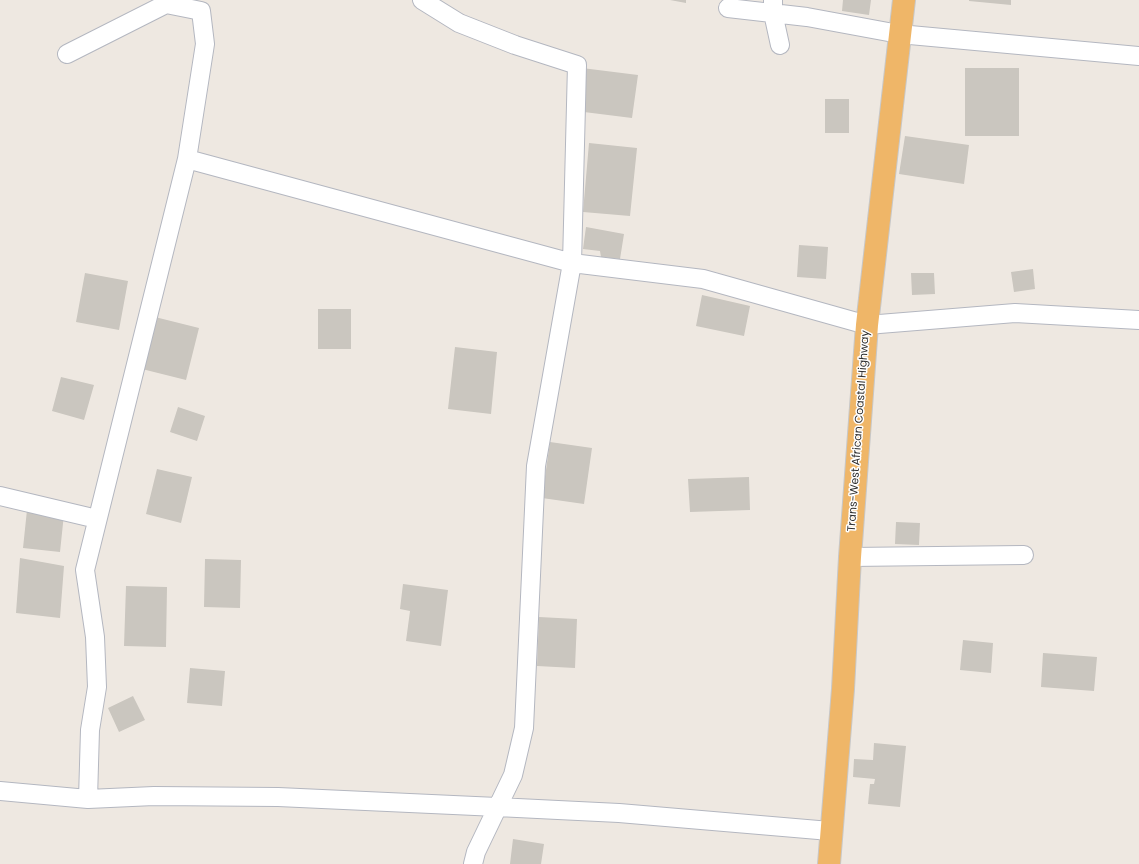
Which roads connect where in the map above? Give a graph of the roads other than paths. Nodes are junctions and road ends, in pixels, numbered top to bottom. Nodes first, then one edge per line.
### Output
1 (422, 0) edge
2 (904, 0) edge
3 (773, 7) edge
4 (728, 8) dead end
5 (899, 34) junction
6 (780, 45) dead end
7 (67, 54) dead end
8 (1139, 56) edge
9 (187, 159) junction
10 (572, 263) junction
11 (1139, 320) edge
12 (867, 325) junction
13 (0, 496) edge
14 (97, 519) junction
15 (1024, 555) dead end
16 (850, 557) junction
17 (0, 791) edge
18 (88, 799) junction
19 (497, 807) junction
20 (830, 831) junction
21 (472, 864) edge
22 (829, 864) edge

1 - 10 street
2 - 5 highway, Trans-West African Coastal Highway
3 - 4 street
3 - 5 street
3 - 6 street
5 - 8 street
5 - 12 highway, Trans-West African Coastal Highway
7 - 9 street
9 - 10 street
9 - 14 street
10 - 12 street
10 - 19 street
11 - 12 street
12 - 16 highway, Trans-West African Coastal Highway
13 - 14 street
14 - 18 street
15 - 16 street
16 - 20 highway, Trans-West African Coastal Highway
17 - 18 street
18 - 19 street
19 - 20 street
19 - 21 street
20 - 22 highway, Trans-West African Coastal Highway

